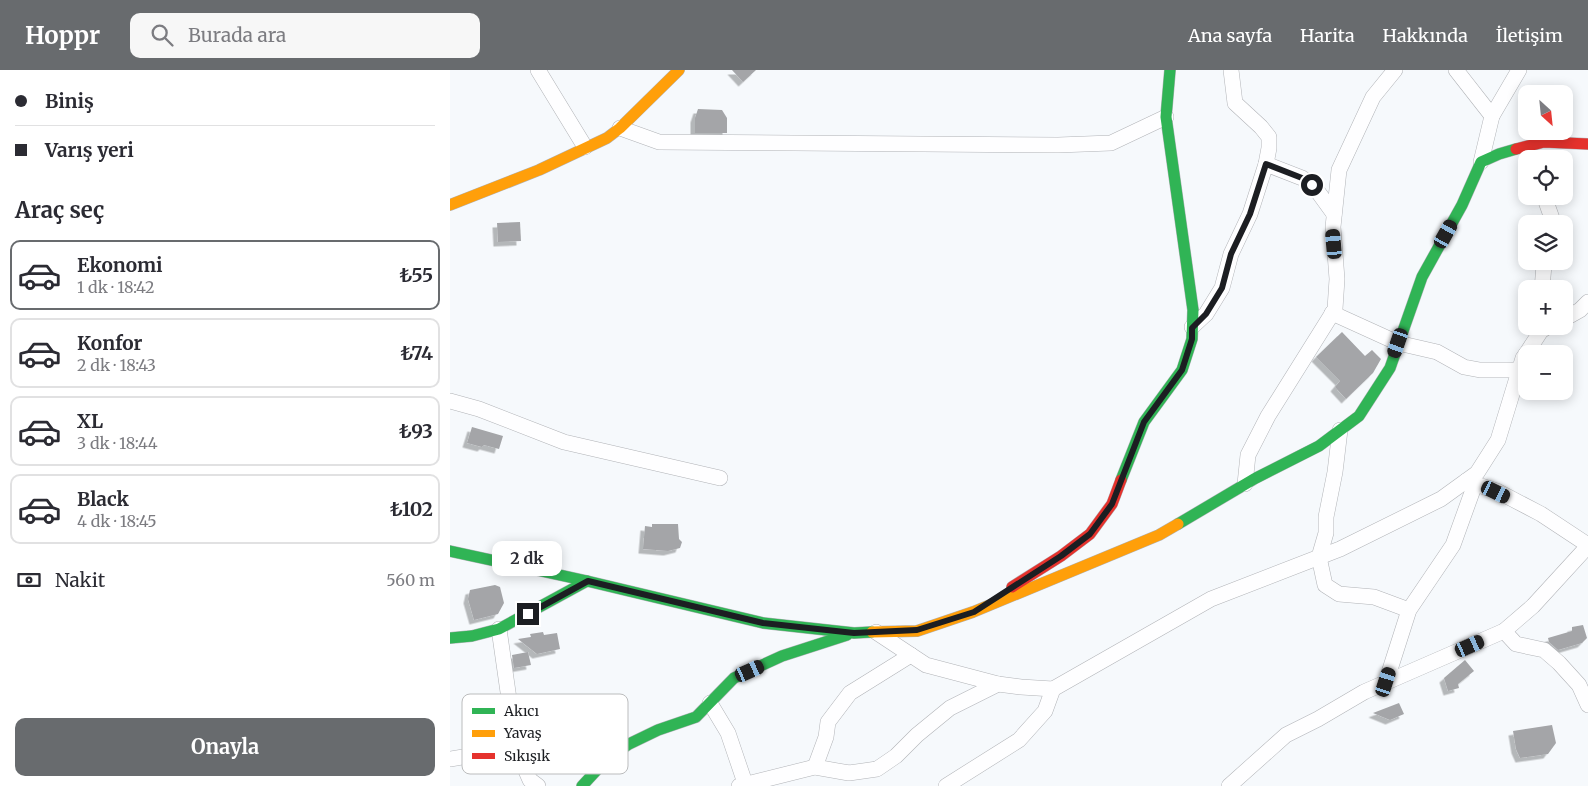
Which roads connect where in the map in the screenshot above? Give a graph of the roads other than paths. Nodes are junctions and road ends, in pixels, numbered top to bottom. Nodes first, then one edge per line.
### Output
1 (538, 70) edge
2 (679, 70) edge
3 (1170, 70) edge
4 (1231, 70) edge
5 (1395, 70) edge
6 (1456, 70) edge
7 (1519, 70) edge
8 (1492, 116) junction
9 (1166, 117) junction
10 (620, 128) junction
11 (1588, 144) edge
12 (585, 147) junction
13 (1531, 150) edge
14 (1518, 153) edge
15 (1481, 162) junction
16 (1266, 164) junction
17 (450, 205) edge
18 (1334, 214) junction
19 (1588, 302) edge
20 (1332, 314) junction
21 (1573, 314) edge
22 (1192, 328) junction
23 (1398, 343) junction
24 (1518, 370) edge
25 (1518, 376) edge
26 (450, 401) edge
27 (1340, 430) junction
28 (720, 478) dead end
29 (1470, 483) junction
30 (1245, 484) junction
31 (1588, 546) edge
32 (450, 551) edge
33 (1319, 557) junction
34 (588, 581) junction
35 (1409, 610) junction
36 (974, 612) junction
37 (499, 629) junction
38 (1504, 631) junction
39 (876, 632) junction
40 (854, 633) junction
41 (450, 638) edge
42 (911, 655) junction
43 (1386, 682) junction
44 (998, 684) junction
45 (1053, 689) junction
46 (508, 694) edge
47 (710, 703) junction
48 (1588, 705) edge
49 (628, 745) edge
50 (815, 766) junction
51 (527, 774) edge
52 (594, 774) edge
53 (743, 785) edge
54 (538, 786) edge
55 (582, 786) edge
56 (946, 786) edge
57 (1229, 786) edge

1 - 12 street
2 - 10 street
3 - 9 street
4 - 16 street
5 - 18 street
6 - 8 street
7 - 8 street
8 - 15 street
9 - 10 street
9 - 22 street
10 - 12 street
11 - 13 street
12 - 17 street
14 - 15 street
15 - 23 street
16 - 18 street
16 - 22 street
18 - 20 street
19 - 21 street
20 - 23 street
20 - 30 street
22 - 36 street
23 - 24 street
23 - 27 street
25 - 29 street
26 - 28 street
27 - 30 street
27 - 33 street
29 - 31 street
29 - 33 street
29 - 35 street
30 - 36 street
31 - 38 street
32 - 34 street
33 - 35 street
33 - 45 street
34 - 37 street
34 - 40 street
35 - 43 street
36 - 39 street
37 - 41 street
37 - 46 street
38 - 43 street
38 - 48 street
39 - 40 street
39 - 42 street
40 - 47 street
42 - 44 street
42 - 50 street
43 - 57 street
44 - 45 street
44 - 50 street
45 - 56 street
47 - 49 street
47 - 53 street
50 - 53 street
51 - 54 street
52 - 55 street

